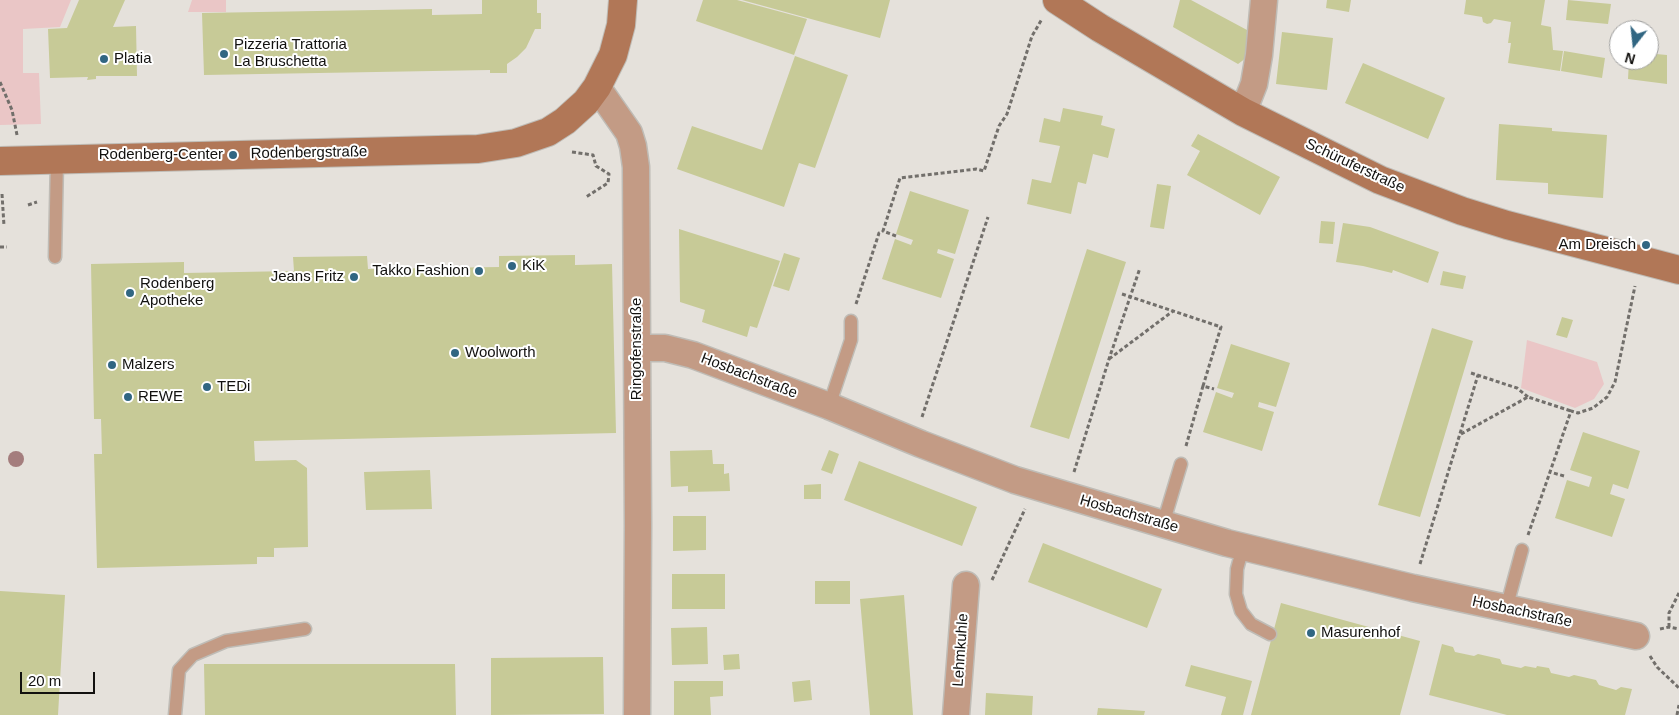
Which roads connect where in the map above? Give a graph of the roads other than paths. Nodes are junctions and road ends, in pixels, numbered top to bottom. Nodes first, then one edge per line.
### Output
1 (623, 0) edge
2 (1264, 0) edge
3 (1052, 7) edge
4 (596, 87) junction
5 (1243, 112) junction
6 (57, 160) junction
7 (0, 161) edge
8 (55, 257) dead end
9 (1679, 270) edge
10 (851, 320) road end
11 (637, 348) junction
12 (829, 406) junction
13 (1181, 464) road end
14 (1163, 524) junction
15 (1243, 547) junction
16 (1522, 550) road end
17 (966, 585) road end
18 (1506, 608) junction
19 (305, 629) dead end
20 (1270, 634) dead end
21 (1636, 636) road end
22 (174, 715) edge
23 (637, 715) edge
24 (956, 715) edge

1 - 4 main road
2 - 5 street
3 - 5 main road, Schüruferstraße
4 - 6 main road, Rodenbergstraße
4 - 11 street, Ringofenstraße
5 - 9 main road, Schüruferstraße
6 - 7 main road, Rodenbergstraße
6 - 8 lane
10 - 12 lane
11 - 12 street, Hosbachstraße
11 - 23 street, Ringofenstraße
12 - 14 street, Hosbachstraße
13 - 14 lane
14 - 15 street, Hosbachstraße
15 - 18 street, Hosbachstraße
15 - 20 lane
16 - 18 lane
17 - 24 street, Lehmkuhle
18 - 21 street, Hosbachstraße
19 - 22 lane

